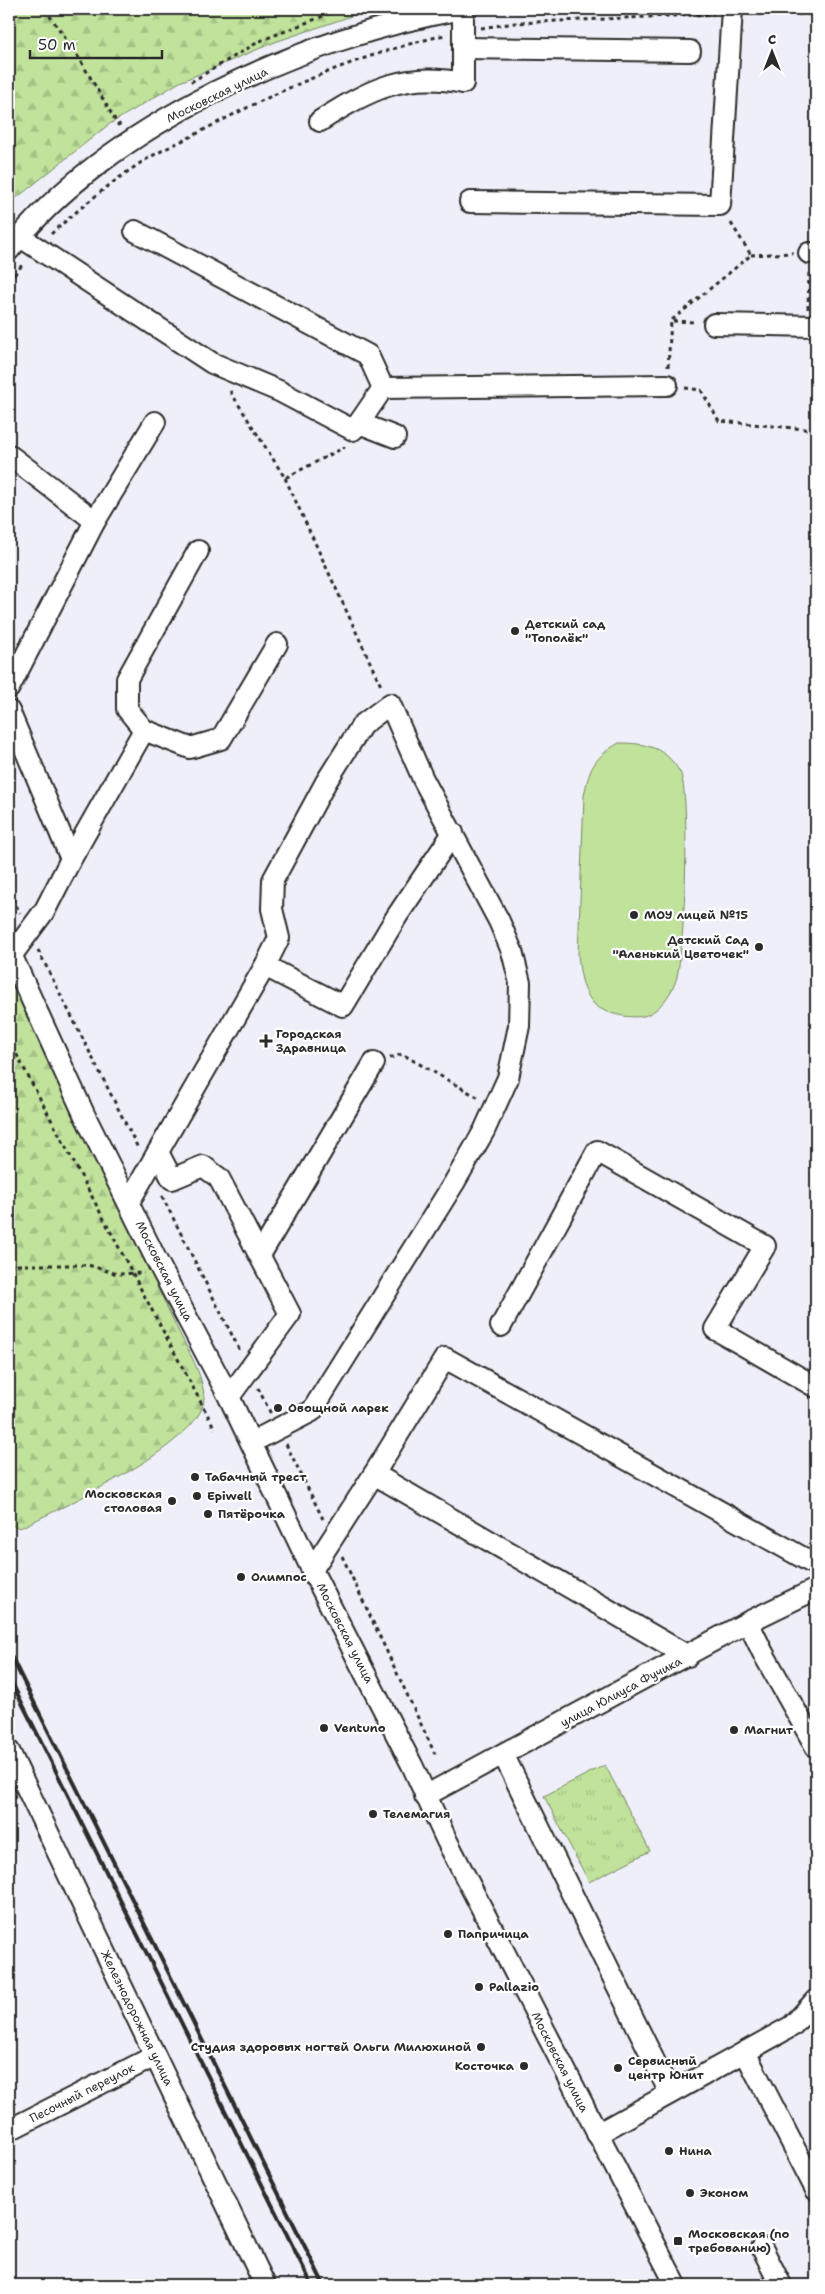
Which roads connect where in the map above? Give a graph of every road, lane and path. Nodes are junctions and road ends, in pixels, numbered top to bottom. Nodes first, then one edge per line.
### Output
1 (45, 9) edge
2 (342, 9) edge
3 (463, 9) edge
4 (732, 9) edge
5 (464, 48) junction
6 (690, 51) dead end
7 (185, 85) dead end
8 (127, 120) dead end
9 (320, 121) dead end
10 (470, 202) dead end
11 (720, 205) junction
12 (135, 231) dead end
13 (14, 243) edge
14 (813, 253) edge
15 (751, 255) junction
16 (672, 321) junction
17 (714, 324) joint
18 (812, 326) edge
19 (667, 385) junction
20 (228, 388) dead end
21 (383, 388) junction
22 (155, 422) dead end
23 (356, 426) junction
24 (816, 430) edge
25 (395, 437) dead end
26 (9, 455) edge
27 (284, 478) junction
28 (94, 521) junction
29 (198, 551) dead end
30 (277, 644) dead end
31 (9, 688) edge
32 (390, 704) junction
33 (9, 711) edge
34 (144, 730) junction
35 (453, 833) junction
36 (71, 858) junction
37 (9, 891) edge
38 (29, 932) junction
39 (10, 953) edge
40 (265, 966) junction
41 (9, 1040) edge
42 (374, 1064) joint
43 (495, 1107) junction
44 (153, 1160) junction
45 (162, 1195) dead end
46 (129, 1202) junction
47 (260, 1256) junction
48 (9, 1265) edge
49 (159, 1265) junction
50 (132, 1274) junction
51 (501, 1326) dead end
52 (249, 1370) junction
53 (816, 1387) edge
54 (229, 1397) junction
55 (278, 1428) junction
56 (214, 1429) dead end
57 (252, 1442) junction
58 (374, 1474) junction
59 (333, 1538) junction
60 (816, 1565) edge
61 (312, 1570) junction
62 (816, 1589) edge
63 (748, 1622) junction
64 (688, 1656) junction
65 (816, 1747) edge
66 (9, 1751) edge
67 (436, 1754) dead end
68 (503, 1754) junction
69 (425, 1796) junction
70 (816, 2000) edge
71 (745, 2052) junction
72 (154, 2056) junction
73 (670, 2093) junction
74 (9, 2130) edge
75 (597, 2134) junction
76 (816, 2190) edge
77 (762, 2248) dead end
78 (265, 2285) edge
79 (676, 2285) edge
80 (782, 2285) edge

1 - 8 path
2 - 7 path
3 - 5 street
3 - 13 street, Московская улица
4 - 11 street
5 - 6 street
5 - 9 street
10 - 11 street
11 - 15 path
12 - 21 street
13 - 23 street
14 - 15 path
14 - 18 path
15 - 16 path
16 - 17 path
16 - 19 path
17 - 18 street
19 - 21 street
19 - 24 path
20 - 27 path
21 - 23 street
22 - 28 street
23 - 25 street
23 - 27 path
26 - 28 street
27 - 32 path
28 - 31 street
29 - 34 street
30 - 34 street
32 - 35 street
32 - 40 street
33 - 36 street
34 - 36 street
35 - 40 street
35 - 43 street
36 - 38 street
37 - 38 path
38 - 39 street
38 - 44 path
39 - 46 street, Московская улица
40 - 44 street
41 - 50 path
42 - 43 path
42 - 47 street
43 - 55 street
44 - 46 street
44 - 47 street
45 - 52 path
46 - 49 street, Московская улица
47 - 52 street
48 - 50 path
49 - 50 path
49 - 54 street, Московская улица
50 - 56 path
51 - 53 street
52 - 54 street
52 - 55 path
54 - 57 street, Московская улица
55 - 57 street
55 - 59 path
57 - 61 street, Московская улица
58 - 59 street
58 - 60 street
58 - 64 street
59 - 61 street
59 - 67 path
61 - 69 street, Московская улица
62 - 63 street, улица Юлиуса Фучика
63 - 64 street, улица Юлиуса Фучика
63 - 65 street
64 - 68 street, улица Юлиуса Фучика
66 - 72 street, Железнодорожная улица
68 - 69 street, улица Юлиуса Фучика
68 - 73 street
69 - 75 street, Московская улица
70 - 71 street
71 - 73 street
71 - 76 street
72 - 74 street, Песочный переулок
72 - 78 street, Железнодорожная улица
73 - 75 street
75 - 79 street, Московская улица
77 - 80 street

